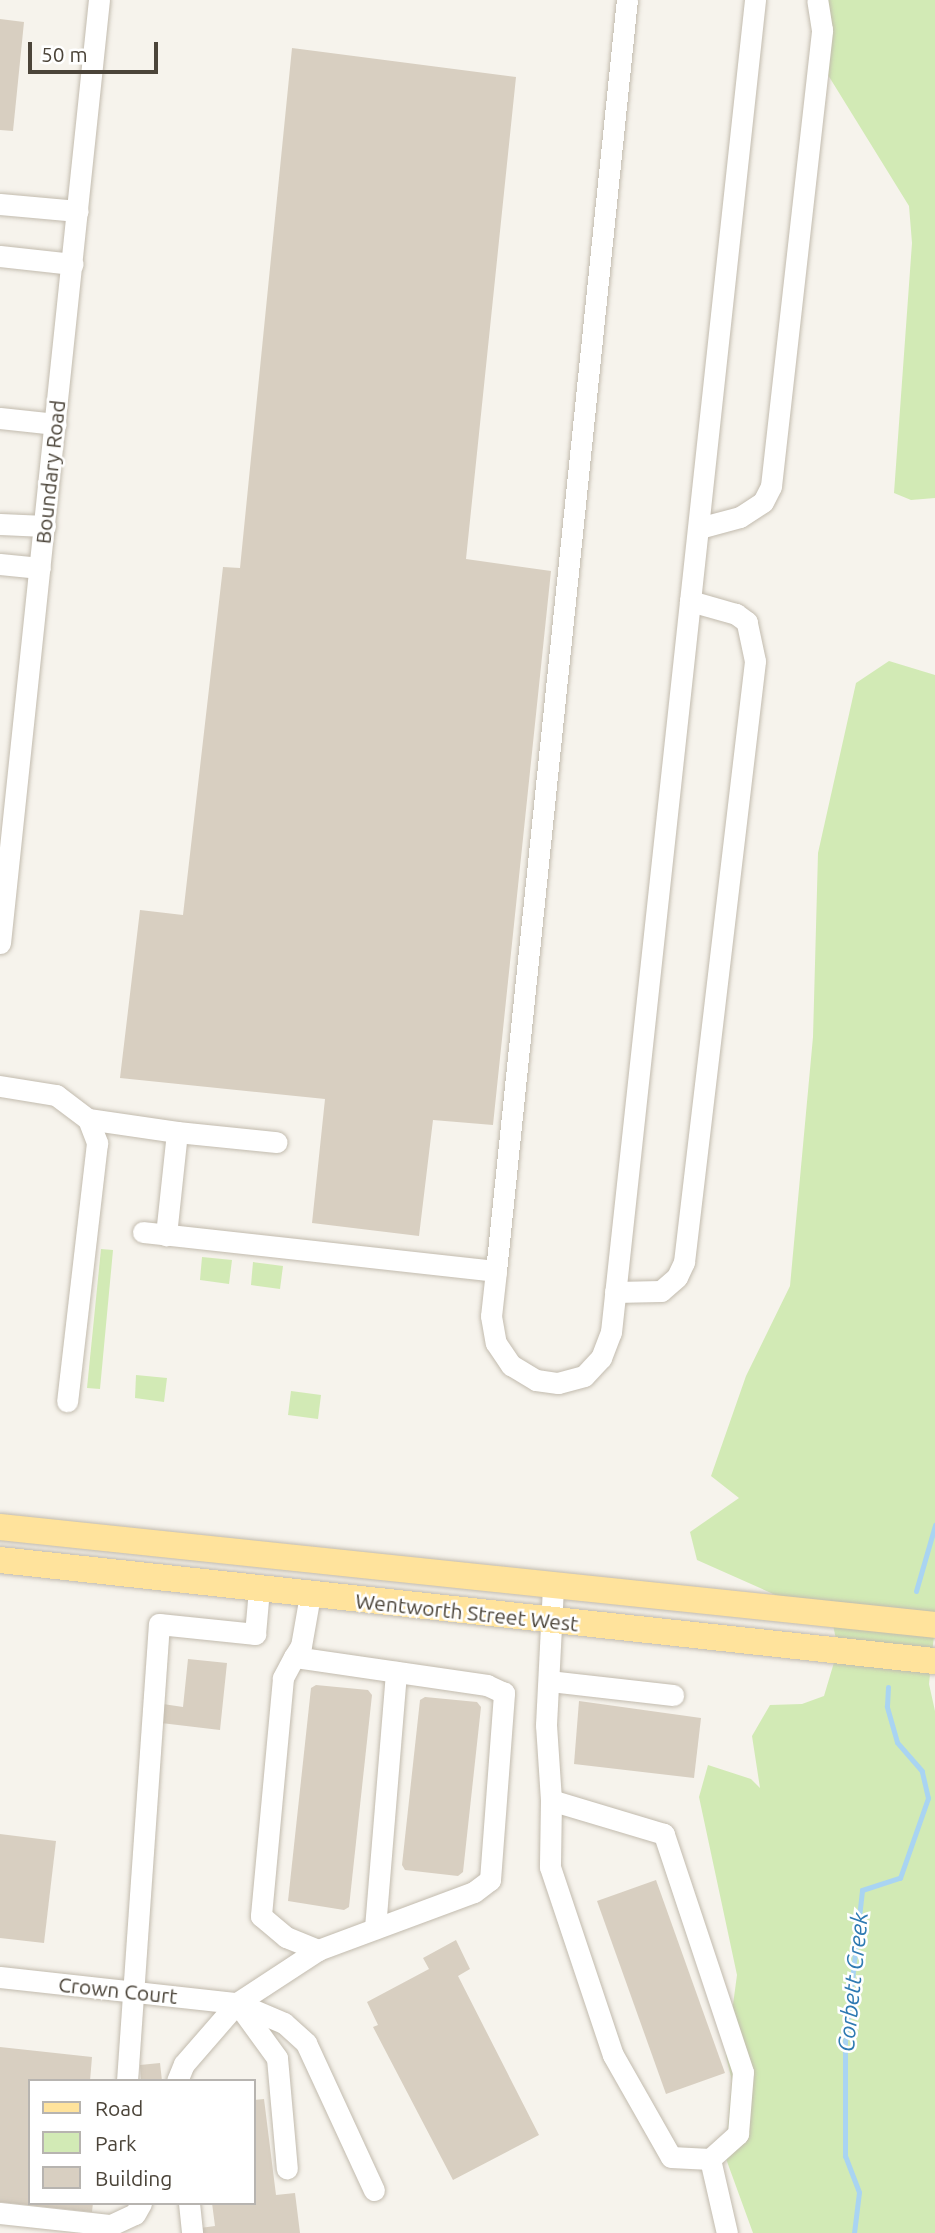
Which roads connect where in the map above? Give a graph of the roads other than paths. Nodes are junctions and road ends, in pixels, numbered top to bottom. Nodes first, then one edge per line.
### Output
1 (99, 0) edge
2 (627, 0) edge
3 (755, 0) edge
4 (817, 0) edge
5 (0, 204) edge
6 (78, 211) junction
7 (0, 256) edge
8 (73, 264) junction
9 (0, 418) edge
10 (56, 424) junction
11 (0, 524) edge
12 (45, 526) junction
13 (699, 528) junction
14 (0, 564) edge
15 (40, 568) junction
16 (691, 601) junction
17 (6, 842) edge
18 (0, 943) edge
19 (0, 1086) edge
20 (88, 1119) junction
21 (177, 1132) junction
22 (276, 1142) dead end
23 (143, 1232) dead end
24 (166, 1235) junction
25 (496, 1271) junction
26 (615, 1292) junction
27 (67, 1401) dead end
28 (0, 1527) edge
29 (0, 1560) edge
30 (553, 1586) junction
31 (259, 1589) junction
32 (310, 1595) junction
33 (551, 1621) junction
34 (935, 1625) edge
35 (294, 1657) junction
36 (935, 1661) edge
37 (396, 1672) junction
38 (550, 1681) junction
39 (673, 1695) dead end
40 (551, 1800) junction
41 (375, 1928) junction
42 (318, 1950) junction
43 (0, 1977) edge
44 (130, 1991) junction
45 (237, 2003) junction
46 (127, 2079) edge
47 (178, 2079) edge
48 (710, 2159) junction
49 (287, 2169) dead end
50 (374, 2190) dead end
51 (140, 2205) edge
52 (189, 2205) edge
53 (0, 2213) edge
54 (192, 2233) edge
55 (727, 2233) edge

1 - 6 street, Boundary Road
2 - 25 street
3 - 13 street
4 - 13 street
5 - 6 street
6 - 8 street, Boundary Road
7 - 8 street
8 - 10 street, Boundary Road
9 - 10 street
10 - 12 street, Boundary Road
11 - 12 street
12 - 15 street, Boundary Road
13 - 16 street
14 - 15 street
15 - 17 street, Boundary Road
16 - 26 street
16 - 26 street
17 - 18 street, Boundary Road
19 - 20 street
20 - 21 street
20 - 27 street
21 - 22 street
21 - 24 street
23 - 24 street
24 - 25 street
25 - 26 street
28 - 30 main road, Wentworth Street West
29 - 31 main road, Wentworth Street West
30 - 33 street
30 - 34 main road, Wentworth Street West
31 - 32 main road, Wentworth Street West
31 - 44 street
32 - 33 main road, Wentworth Street West
32 - 35 street
33 - 36 main road, Wentworth Street West
33 - 38 street
35 - 37 street
35 - 42 street
37 - 41 street
37 - 41 street
38 - 39 street
38 - 40 street
40 - 48 street
40 - 48 street
41 - 42 street
42 - 45 street
43 - 44 street, Crown Court
44 - 45 street, Crown Court
44 - 46 street
45 - 47 street
45 - 49 street
45 - 50 street, Crown Court
48 - 55 street
51 - 53 street
52 - 54 street

